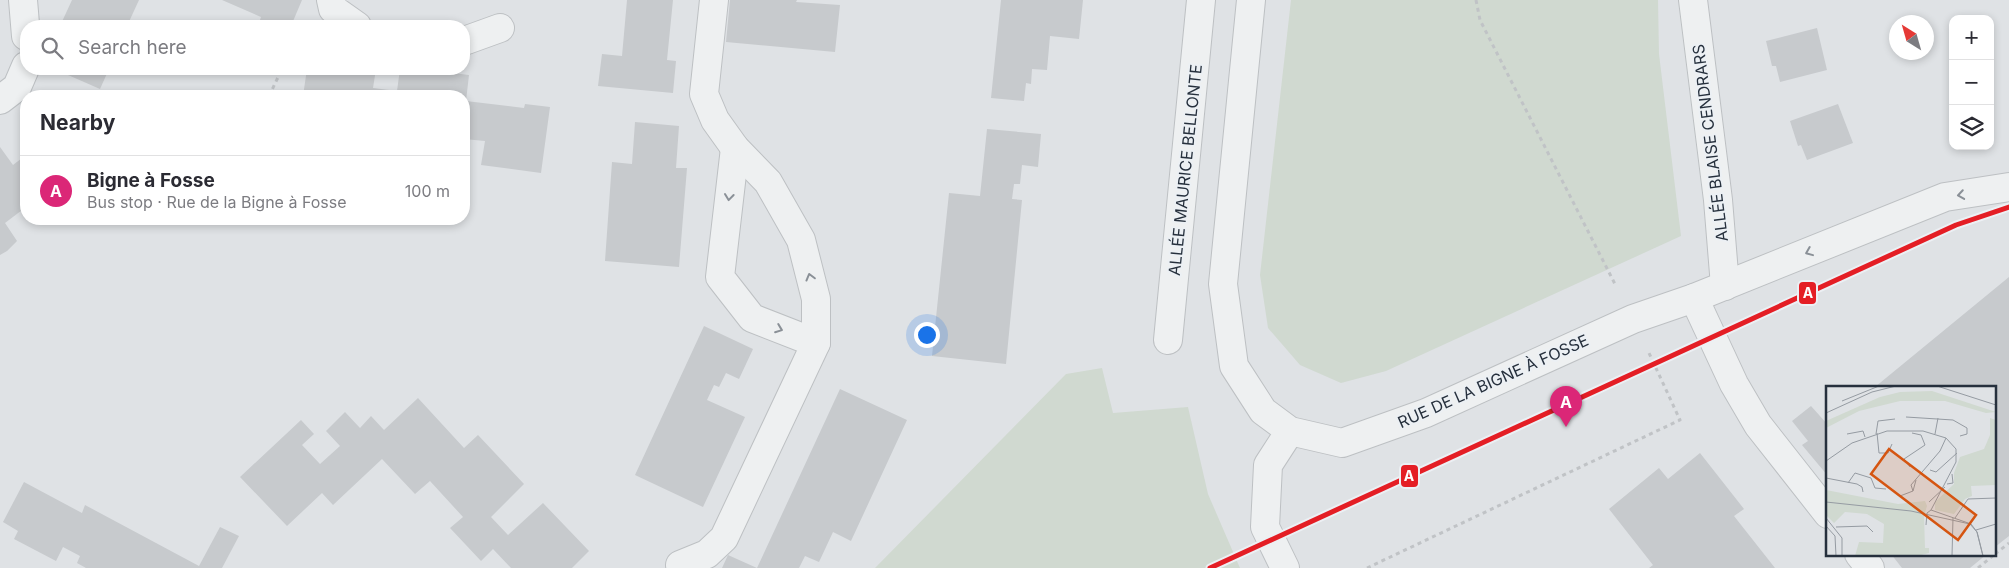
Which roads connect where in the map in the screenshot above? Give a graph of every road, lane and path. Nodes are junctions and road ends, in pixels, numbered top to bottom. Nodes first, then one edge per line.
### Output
1 (22, 0) edge
2 (331, 0) edge
3 (714, 0) edge
4 (1201, 0) edge
5 (1251, 0) edge
6 (1476, 0) edge
7 (1693, 0) edge
8 (24, 20) edge
9 (349, 20) edge
10 (500, 28) dead end
11 (470, 39) edge
12 (22, 75) edge
13 (279, 75) edge
14 (272, 90) edge
15 (0, 100) edge
16 (735, 148) junction
17 (2009, 188) edge
18 (1725, 286) junction
19 (1694, 298) junction
20 (1633, 319) junction
21 (1168, 340) dead end
22 (816, 343) junction
23 (1662, 382) dead end
24 (1290, 431) junction
25 (1826, 511) edge
26 (2009, 543) edge
27 (1996, 553) edge
28 (1861, 556) edge
29 (1993, 556) edge
30 (680, 565) dead end
31 (1284, 568) edge
32 (1367, 568) edge
33 (1870, 568) edge
34 (1978, 568) edge

1 - 8 street
2 - 9 street
3 - 16 street
4 - 21 street, ALLÉE MAURICE BELLONTE
5 - 24 street, RUE DE LA BIGNE À FOSSE
6 - 20 path
7 - 18 street, ALLÉE BLAISE CENDRARS
10 - 11 street
12 - 15 street
13 - 14 path
22 -> 16 street
16 -> 22 street
17 -> 18 street, RUE DE LA BIGNE À FOSSE
18 - 19 street, RUE DE LA BIGNE À FOSSE
19 - 20 street, RUE DE LA BIGNE À FOSSE
19 - 25 street
20 - 24 street, RUE DE LA BIGNE À FOSSE
22 - 30 street
23 - 32 path
24 - 31 street
26 - 27 path
28 - 33 street
29 - 34 path

